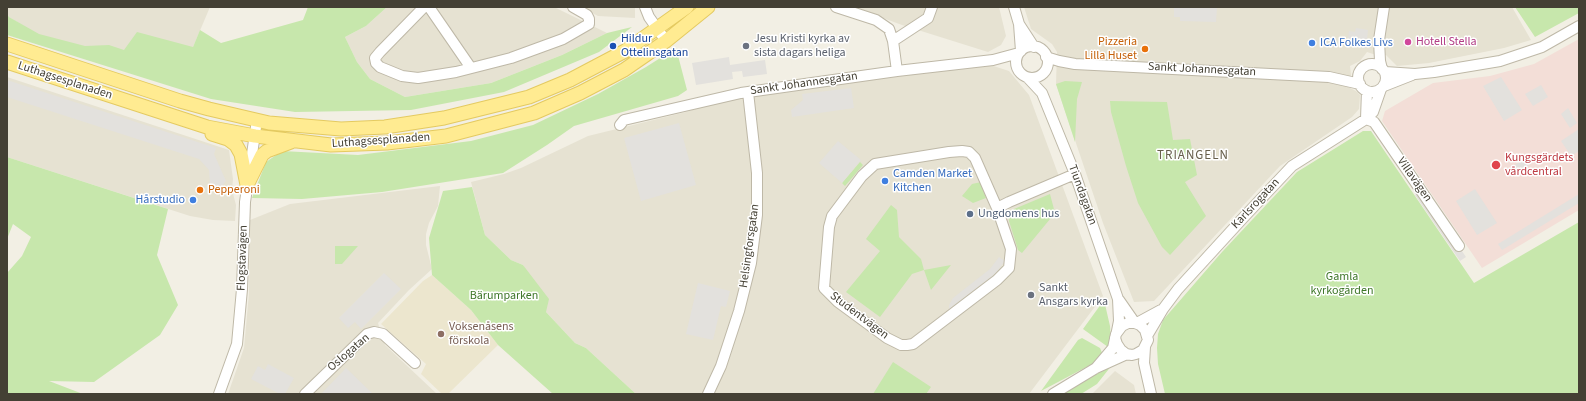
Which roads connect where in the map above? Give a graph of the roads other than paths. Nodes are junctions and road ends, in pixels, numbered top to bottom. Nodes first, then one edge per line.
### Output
1 (424, 7) edge
2 (428, 7) edge
3 (573, 7) edge
4 (645, 7) edge
5 (687, 7) edge
6 (708, 7) edge
7 (836, 7) edge
8 (932, 7) edge
9 (1014, 7) edge
10 (1384, 7) edge
11 (1020, 24) junction
12 (1579, 26) edge
13 (657, 29) junction
14 (1379, 40) junction
15 (666, 41) junction
16 (893, 42) junction
17 (7, 44) edge
18 (1034, 47) junction
19 (1020, 52) junction
20 (1046, 57) junction
21 (993, 60) junction
22 (7, 62) edge
23 (1075, 64) junction
24 (471, 68) junction
25 (1017, 68) junction
26 (1363, 69) junction
27 (1384, 70) junction
28 (897, 71) junction
29 (1044, 72) junction
30 (1415, 74) junction
31 (1329, 77) junction
32 (1028, 78) junction
33 (1363, 87) junction
34 (1382, 87) junction
35 (748, 92) junction
36 (1042, 93) junction
37 (133, 103) junction
38 (1366, 119) junction
39 (257, 120) junction
40 (620, 125) dead end
41 (255, 136) junction
42 (292, 141) junction
43 (1074, 174) junction
44 (247, 185) junction
45 (997, 208) junction
46 (1459, 246) dead end
47 (1118, 299) junction
48 (1163, 309) junction
49 (1136, 323) junction
50 (1116, 334) junction
51 (1148, 336) junction
52 (1145, 347) junction
53 (1128, 354) junction
54 (415, 363) dead end
55 (1096, 368) junction
56 (1147, 380) junction
57 (223, 393) edge
58 (305, 394) edge
59 (708, 394) edge
60 (1053, 394) edge
61 (1151, 394) edge

1 - 24 street
2 - 24 street
3 - 24 street
4 - 13 street
5 - 13 main road, Luthagsesplanaden
6 - 15 main road, Luthagsesplanaden
7 - 16 street
8 - 16 street
9 - 11 street
10 - 14 street
11 - 18 street
11 - 19 street
12 - 30 street
13 - 15 street
13 - 39 main road, Luthagsesplanaden
14 - 26 street
14 - 27 street
15 - 42 main road, Luthagsesplanaden
16 - 28 street
17 - 39 main road, Luthagsesplanaden
18 - 19 street
18 - 20 street
19 - 21 street, Sankt Johannesgatan
19 - 25 street
20 - 23 street, Sankt Johannesgatan
20 - 29 street
21 - 25 street, Sankt Johannesgatan
21 - 28 street, Sankt Johannesgatan
22 - 37 main road, Luthagsesplanaden
23 - 29 street, Sankt Johannesgatan
23 - 31 street, Sankt Johannesgatan
25 - 32 street
26 - 27 street
26 - 31 street, Sankt Johannesgatan
26 - 33 street
27 - 30 street
27 - 34 street
28 - 35 street, Sankt Johannesgatan
29 - 32 street
29 - 36 street, Tiundagatan
30 - 34 street
31 - 33 street, Sankt Johannesgatan
32 - 36 street, Tiundagatan
33 - 34 street
33 - 38 street
34 - 38 street, Karlsrogatan
35 - 40 street, Sankt Johannesgatan
35 - 59 street, Helsingforsgatan
36 - 43 street, Tiundagatan
37 - 41 main road, Luthagsesplanaden
37 - 44 main road
38 - 46 street, Villavägen
38 - 48 street, Karlsrogatan
39 - 41 street, Flogstavägen
41 - 42 main road, Luthagsesplanaden
41 - 44 street, Flogstavägen
42 - 44 main road
43 - 45 street
43 - 47 street, Tiundagatan
44 - 57 street, Flogstavägen
45 - 45 street, Studentvägen
47 - 49 street, Tiundagatan
47 - 50 street, Tiundagatan
48 - 49 street, Karlsrogatan
48 - 51 street, Karlsrogatan
49 - 50 street
49 - 51 street
50 - 53 street
50 - 55 street
51 - 52 street
52 - 53 street
52 - 56 street
53 - 55 street
53 - 56 street
54 - 58 street, Oslogatan
55 - 60 street
56 - 61 street

